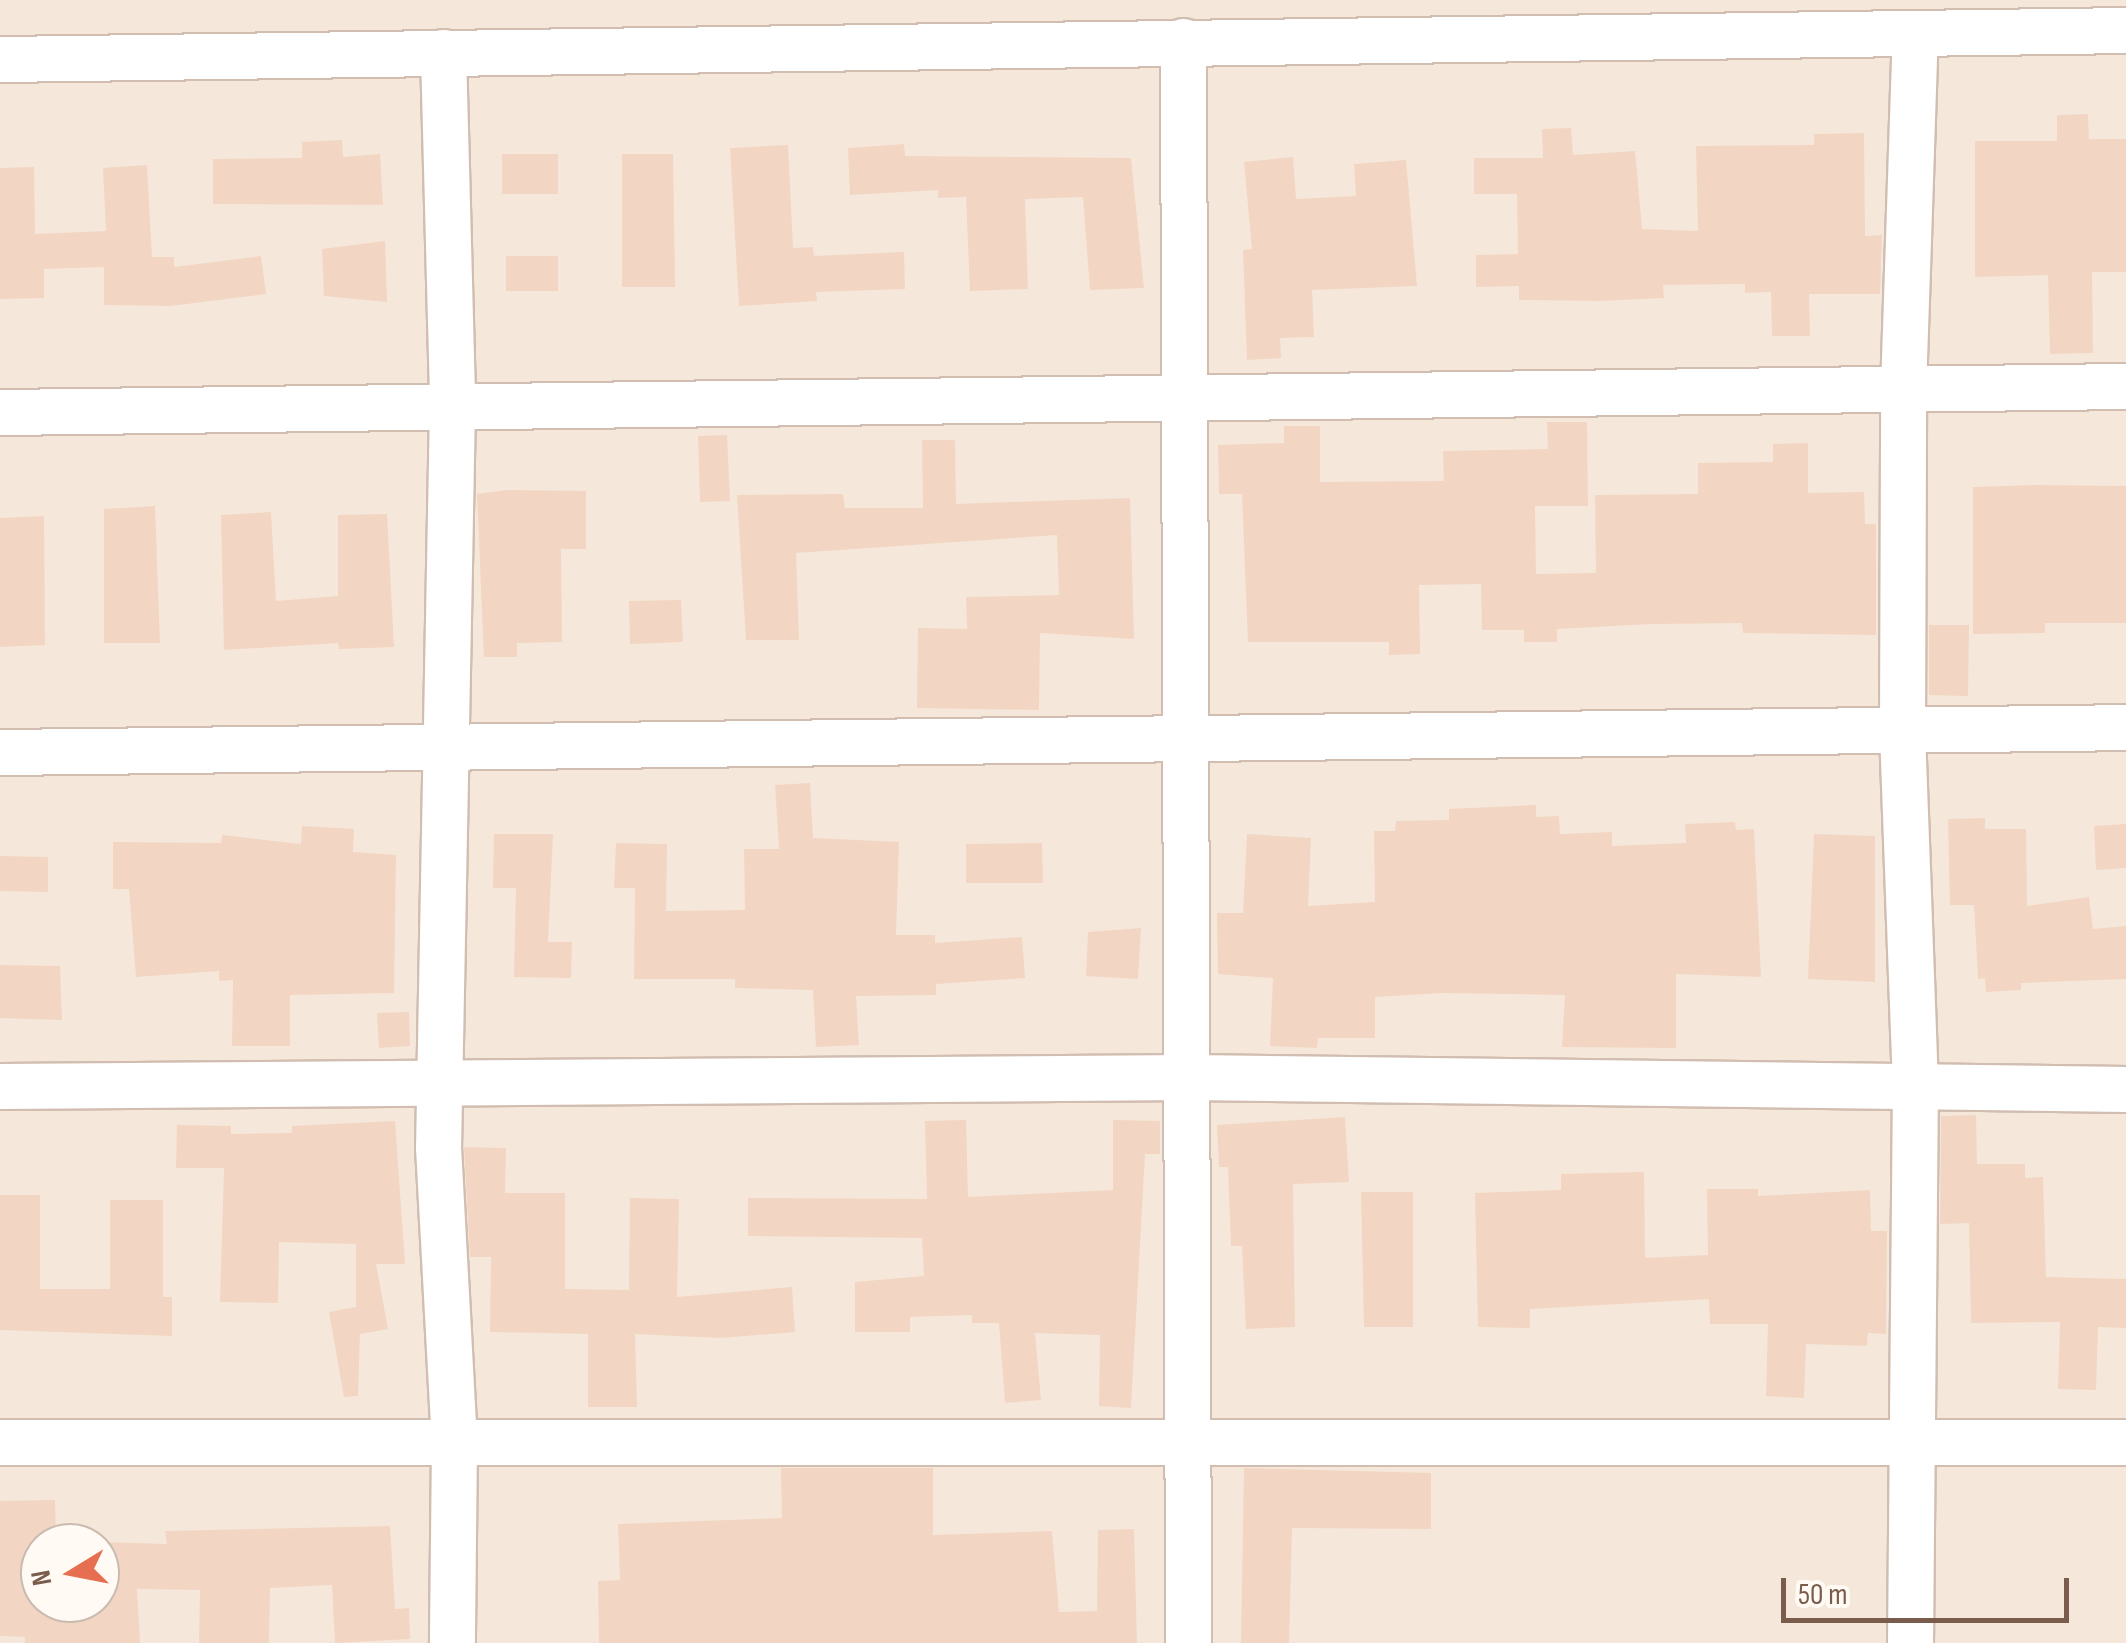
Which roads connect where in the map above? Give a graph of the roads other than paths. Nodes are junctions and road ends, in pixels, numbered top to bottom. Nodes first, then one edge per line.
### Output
1 (2126, 30) edge
2 (1915, 35) junction
3 (1184, 40) junction
4 (443, 52) junction
5 (0, 59) edge
6 (2126, 386) edge
7 (1903, 390) junction
8 (1182, 397) junction
9 (452, 407) junction
10 (0, 412) edge
11 (2126, 727) edge
12 (1902, 729) junction
13 (1187, 738) junction
14 (449, 746) junction
15 (0, 752) edge
16 (1189, 1077) junction
17 (439, 1079) junction
18 (0, 1086) edge
19 (1916, 1086) junction
20 (2126, 1089) edge
21 (1914, 1440) junction
22 (0, 1442) edge
23 (2126, 1442) edge
24 (454, 1443) junction
25 (1191, 1445) junction
26 (452, 1643) edge
27 (1188, 1643) edge
28 (1910, 1643) edge

1 - 2 street
2 - 3 street
2 - 7 street
3 - 4 street
3 - 8 street
4 - 5 street
4 - 9 street
6 - 7 street
7 - 8 street
7 - 12 street
8 - 9 street
8 - 13 street
9 - 10 street
9 - 14 street
11 - 12 street
12 - 13 street
12 - 19 street
13 - 14 street
13 - 16 street
14 - 15 street
14 - 17 street
16 - 17 street
16 - 19 street
16 - 25 street
17 - 18 street
17 - 24 street
19 - 20 street
19 - 21 street
21 - 23 street
21 - 25 street
21 - 28 street
22 - 24 street
24 - 25 street
24 - 26 street
25 - 27 street

